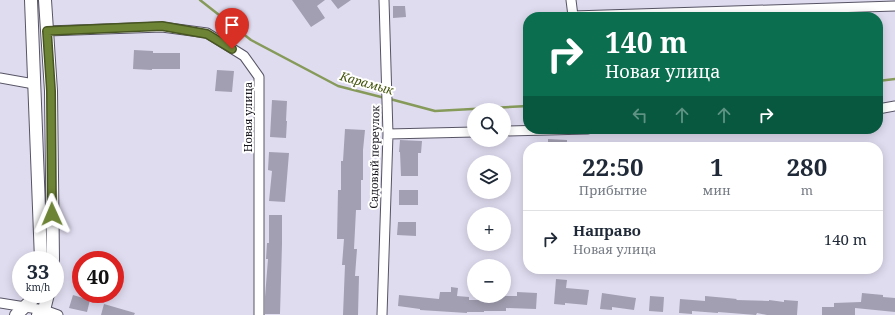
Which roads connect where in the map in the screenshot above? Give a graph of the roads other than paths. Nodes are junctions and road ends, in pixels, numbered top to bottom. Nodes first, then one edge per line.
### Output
1 (31, 0) edge
2 (45, 0) edge
3 (384, 0) edge
4 (571, 0) edge
5 (895, 6) edge
6 (572, 12) edge
7 (702, 12) edge
8 (47, 31) junction
9 (0, 78) edge
10 (34, 84) junction
11 (895, 106) edge
12 (883, 107) edge
13 (511, 131) edge
14 (523, 131) edge
15 (467, 132) edge
16 (388, 134) junction
17 (41, 251) edge
18 (53, 251) edge
19 (0, 303) edge
20 (29, 303) edge
21 (45, 303) edge
22 (20, 311) edge
23 (41, 313) edge
24 (58, 315) edge
25 (258, 315) edge
26 (382, 315) edge

1 - 10 street
2 - 8 street
3 - 16 street, Садовый переулок
4 - 6 street
5 - 7 street
8 - 18 street
8 - 25 street, Новая улица
9 - 10 street
10 - 17 street
11 - 12 street
13 - 14 street
15 - 16 street
16 - 26 street, Садовый переулок
19 - 22 street
20 - 22 street
21 - 23 street
22 - 23 street
23 - 24 street

